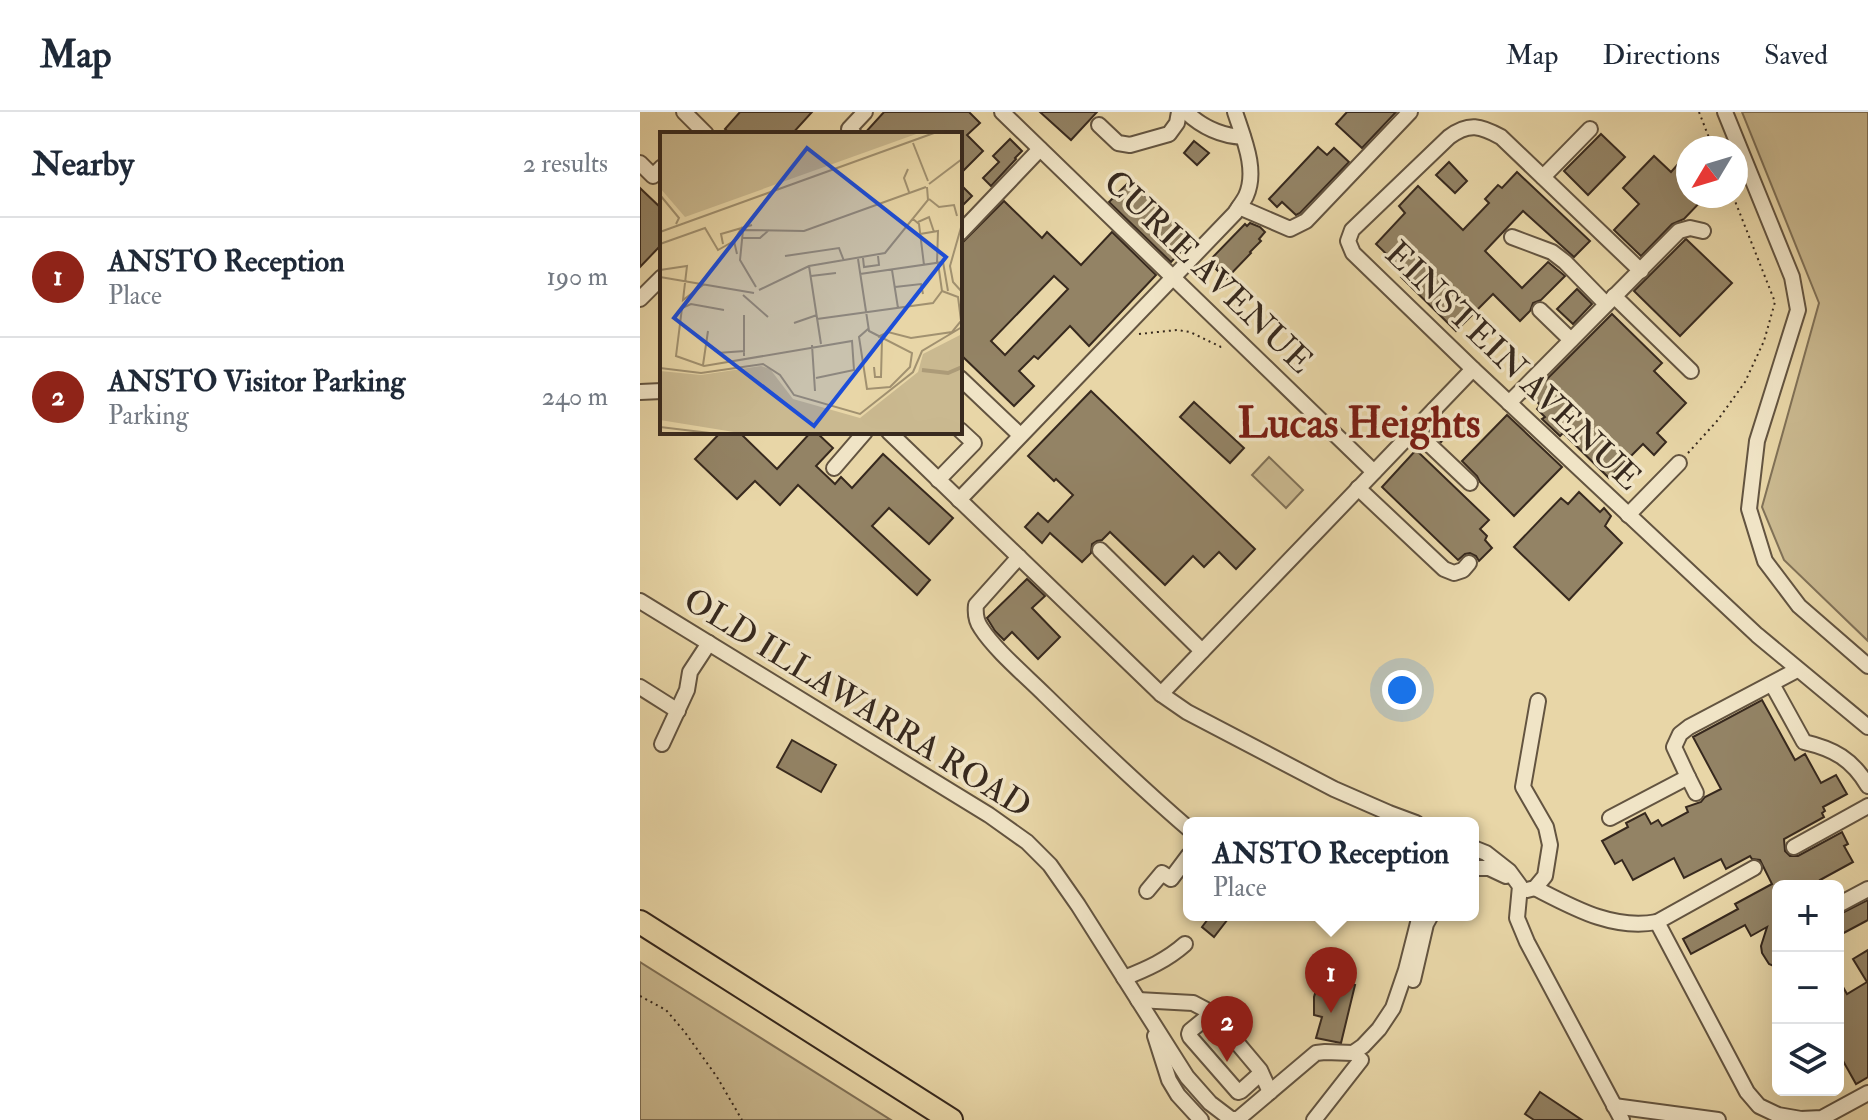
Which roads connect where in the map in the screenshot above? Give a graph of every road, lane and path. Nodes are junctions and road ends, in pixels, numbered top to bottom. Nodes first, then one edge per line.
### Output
1 (684, 112) edge
2 (707, 112) edge
3 (865, 112) edge
4 (1002, 112) edge
5 (1179, 112) edge
6 (1186, 112) edge
7 (1235, 112) edge
8 (1410, 112) edge
9 (1699, 112) edge
10 (1725, 112) edge
11 (1099, 125) dead end
12 (1590, 129) dead end
13 (699, 130) edge
14 (852, 132) edge
15 (1708, 136) edge
16 (1243, 137) junction
17 (1040, 149) junction
18 (640, 163) edge
19 (660, 169) edge
20 (1543, 177) junction
21 (1239, 207) junction
22 (1738, 208) edge
23 (962, 231) edge
24 (1703, 231) dead end
25 (1512, 237) dead end
26 (1641, 271) junction
27 (1173, 278) junction
28 (660, 279) edge
29 (640, 299) edge
30 (1610, 300) junction
31 (1540, 310) dead end
32 (1118, 336) junction
33 (1237, 340) junction
34 (1571, 340) junction
35 (1473, 369) junction
36 (1691, 371) dead end
37 (962, 380) edge
38 (660, 391) edge
39 (640, 392) edge
40 (1509, 403) junction
41 (1415, 431) junction
42 (962, 432) edge
43 (863, 434) edge
44 (891, 434) edge
45 (1020, 435) junction
46 (1679, 463) joint
47 (834, 468) dead end
48 (1374, 472) junction
49 (938, 480) junction
50 (1470, 483) dead end
51 (1358, 488) junction
52 (959, 500) junction
53 (1628, 515) junction
54 (1100, 550) dead end
55 (1019, 557) junction
56 (1469, 563) dead end
57 (640, 601) edge
58 (709, 643) junction
59 (1202, 651) junction
60 (1868, 666) edge
61 (1797, 670) junction
62 (1772, 684) junction
63 (640, 687) edge
64 (1161, 694) junction
65 (1538, 701) dead end
66 (678, 711) junction
67 (1868, 727) edge
68 (662, 744) dead end
69 (1688, 777) junction
70 (1868, 786) edge
71 (1696, 793) dead end
72 (1868, 806) edge
73 (1389, 813) junction
74 (1394, 817) edge
75 (1400, 817) edge
76 (1610, 818) dead end
77 (1183, 824) edge
78 (1794, 847) dead end
79 (1479, 851) edge
80 (1183, 863) edge
81 (1479, 868) edge
82 (1754, 868) dead end
83 (1525, 889) junction
84 (1868, 889) edge
85 (1147, 891) dead end
86 (1844, 902) edge
87 (1418, 921) edge
88 (1428, 921) edge
89 (640, 922) edge
90 (1657, 922) junction
91 (1185, 944) dead end
92 (1124, 978) junction
93 (640, 996) edge
94 (1138, 1000) junction
95 (1177, 1002) junction
96 (1212, 1013) junction
97 (1148, 1017) junction
98 (1164, 1040) junction
99 (1361, 1060) junction
100 (1261, 1073) junction
101 (1270, 1092) junction
102 (1868, 1093) edge
103 (1178, 1095) junction
104 (1614, 1106) junction
105 (1646, 1116) edge
106 (1674, 1117) edge
107 (742, 1120) edge
108 (951, 1120) edge
109 (1193, 1120) edge
110 (1201, 1120) edge
111 (1218, 1120) edge
112 (1252, 1120) edge
113 (1314, 1120) edge
114 (1622, 1120) edge
115 (1718, 1120) edge

1 - 13 lane
2 - 13 lane
3 - 14 lane
4 - 17 lane, CURIE AVENUE
5 - 11 lane
6 - 16 lane
7 - 16 lane
8 - 21 lane
9 - 15 path
10 - 60 lane
12 - 20 lane
16 - 21 lane
17 - 23 lane
17 - 27 lane, CURIE AVENUE
18 - 19 lane
20 - 26 lane, EINSTEIN AVENUE
20 - 35 lane, EINSTEIN AVENUE
21 - 27 lane
22 - 46 path
24 - 26 lane
25 - 30 lane
26 - 30 lane
27 - 32 lane
27 - 33 lane, CURIE AVENUE
28 - 29 lane
30 - 34 lane
30 - 36 lane
31 - 34 lane
32 - 33 path
32 - 45 lane
33 - 48 lane, CURIE AVENUE
34 - 40 lane
35 - 40 lane, EINSTEIN AVENUE
35 - 41 lane
37 - 45 lane
38 - 39 lane
40 - 53 lane, EINSTEIN AVENUE
41 - 48 lane
41 - 50 lane
42 - 49 lane
43 - 47 lane
44 - 49 lane
45 - 52 lane
46 - 53 lane
48 - 51 lane
49 - 52 lane
51 - 56 lane
51 - 59 lane
52 - 55 lane
53 - 61 lane, EINSTEIN AVENUE
54 - 59 lane
55 - 64 lane
55 - 77 lane
57 - 58 lane, OLD ILLAWARRA ROAD
58 - 66 lane
58 - 92 lane, OLD ILLAWARRA ROAD
59 - 64 lane
61 - 62 lane
61 - 67 lane, EINSTEIN AVENUE
62 - 69 lane
62 - 70 lane
63 - 66 lane
64 - 73 lane
65 - 83 lane
66 - 68 lane
69 - 71 lane
69 - 76 lane
72 - 78 lane
73 - 74 lane
73 - 75 lane
79 - 83 lane
80 - 85 lane
81 - 83 lane
82 - 90 lane
83 - 90 lane
83 - 104 lane
84 - 86 lane
87 - 101 lane
88 - 99 lane
89 - 108 highway
90 - 102 lane
91 - 92 lane
92 - 94 lane, OLD ILLAWARRA ROAD
93 - 107 path
94 - 95 lane
94 - 97 lane, OLD ILLAWARRA ROAD
95 - 96 lane
95 - 98 lane
96 - 100 lane
96 - 100 lane
97 - 98 lane
97 - 103 lane
98 - 101 lane
98 - 111 lane
99 - 112 lane
99 - 113 lane
100 - 101 lane
103 - 109 lane
103 - 110 lane
104 - 105 lane
104 - 114 lane
105 - 106 lane
106 - 115 lane

